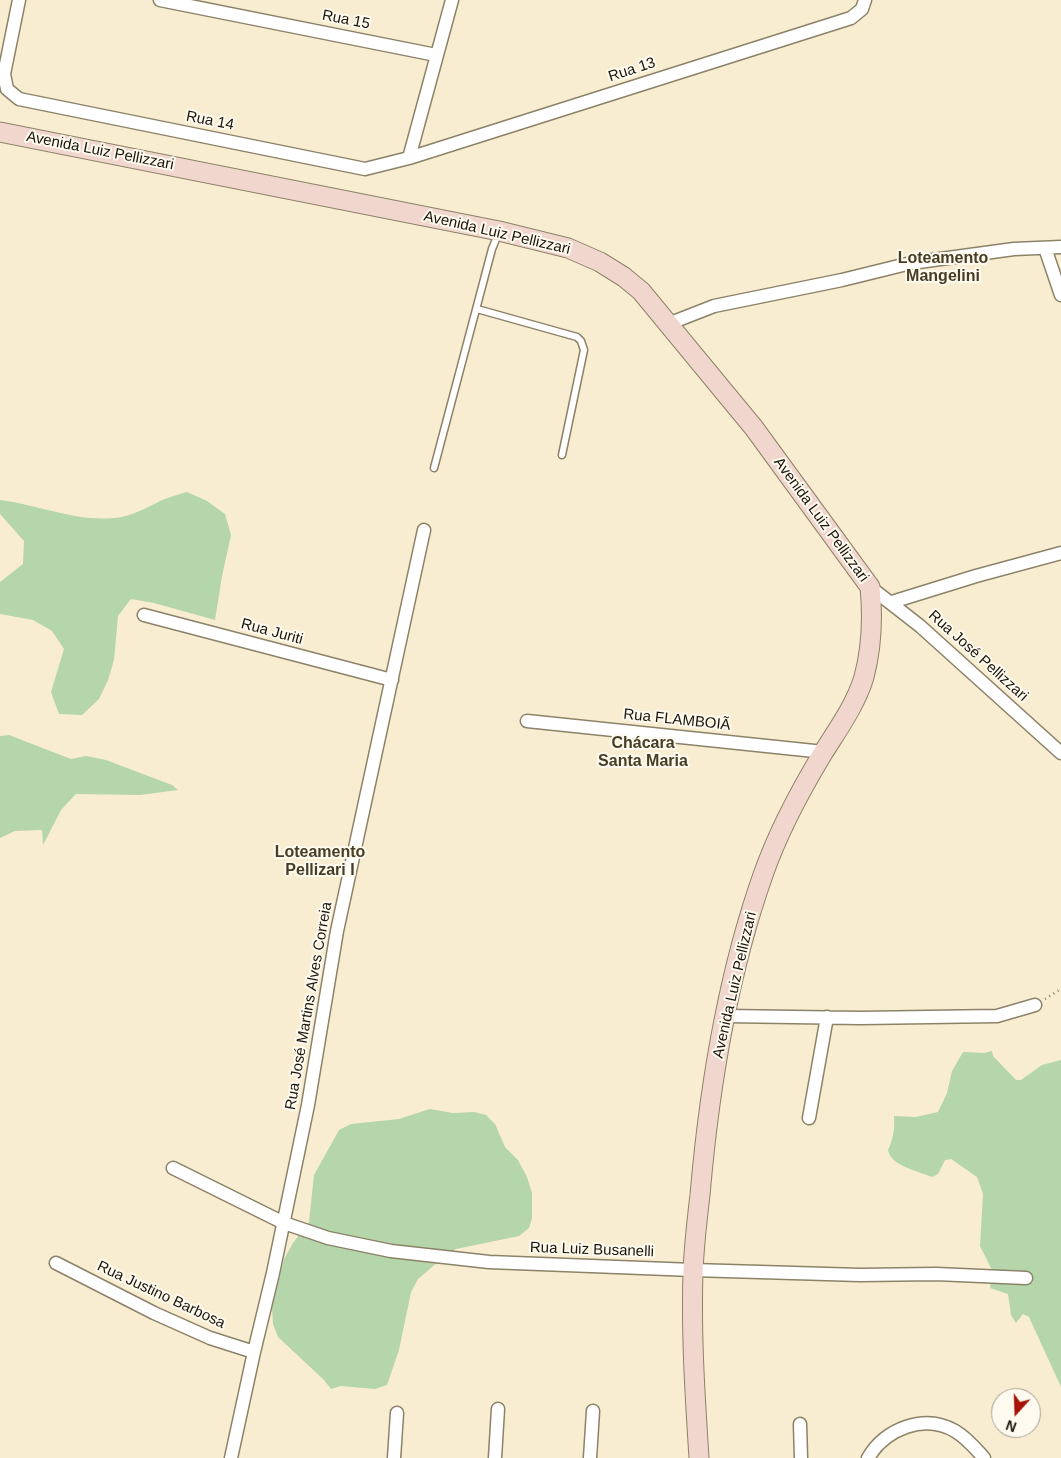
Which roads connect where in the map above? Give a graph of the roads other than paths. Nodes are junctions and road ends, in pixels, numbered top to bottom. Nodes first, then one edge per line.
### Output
1 (19, 0) edge
2 (160, 0) edge
3 (455, 0) edge
4 (863, 5) edge
5 (5, 39) edge
6 (436, 55) junction
7 (0, 132) edge
8 (409, 158) junction
9 (499, 231) junction
10 (1061, 247) edge
11 (1045, 248) junction
12 (1061, 295) edge
13 (476, 309) junction
14 (668, 324) junction
15 (562, 455) dead end
16 (434, 468) dead end
17 (424, 530) dead end
18 (1061, 553) edge
19 (870, 587) junction
20 (892, 602) junction
21 (144, 615) dead end
22 (392, 680) junction
23 (527, 721) dead end
24 (824, 752) junction
25 (1061, 753) edge
26 (1035, 1005) road end
27 (726, 1016) junction
28 (827, 1017) junction
29 (809, 1118) dead end
30 (174, 1168) dead end
31 (284, 1223) junction
32 (56, 1263) dead end
33 (693, 1270) junction
34 (1026, 1278) dead end
35 (254, 1352) junction
36 (498, 1409) dead end
37 (593, 1411) dead end
38 (397, 1413) dead end
39 (800, 1424) dead end
40 (231, 1458) edge
41 (394, 1458) edge
42 (495, 1458) edge
43 (590, 1458) edge
44 (699, 1458) edge
45 (801, 1458) edge
46 (868, 1458) edge
47 (984, 1458) edge

1 - 5 street
2 - 6 street, Rua 15
3 - 6 street
4 - 8 street, Rua 13
5 - 8 street, Rua 14
6 - 8 street
7 - 9 main road, Avenida Luiz Pellizzari
9 - 13 lane
9 - 14 main road, Avenida Luiz Pellizzari
10 - 11 street
11 - 12 street
11 - 14 street
13 - 15 lane
13 - 16 lane
14 - 19 main road, Avenida Luiz Pellizzari
17 - 22 street, Rua José Martins Alves Correia
18 - 20 street
19 - 20 street, Rua José Pellizzari
19 - 24 main road, Avenida Luiz Pellizzari
20 - 25 street, Rua José Pellizzari
21 - 22 street, Rua Juriti
22 - 31 street, Rua José Martins Alves Correia
23 - 24 street, Rua FLAMBOIÃ
24 - 27 main road, Avenida Luiz Pellizzari
26 - 28 street
27 - 28 street
27 - 33 main road, Avenida Luiz Pellizzari
28 - 29 street
30 - 31 street, Rua Luiz Busanelli
31 - 33 street, Rua Luiz Busanelli
31 - 35 street, Rua José Martins Alves Correia
32 - 35 street, Rua Justino Barbosa
33 - 34 street, Rua Luiz Busanelli
33 - 44 main road, Avenida Luiz Pellizzari
35 - 40 street, Rua José Martins Alves Correia
36 - 42 street
37 - 43 street
38 - 41 street
39 - 45 street
46 - 47 street

